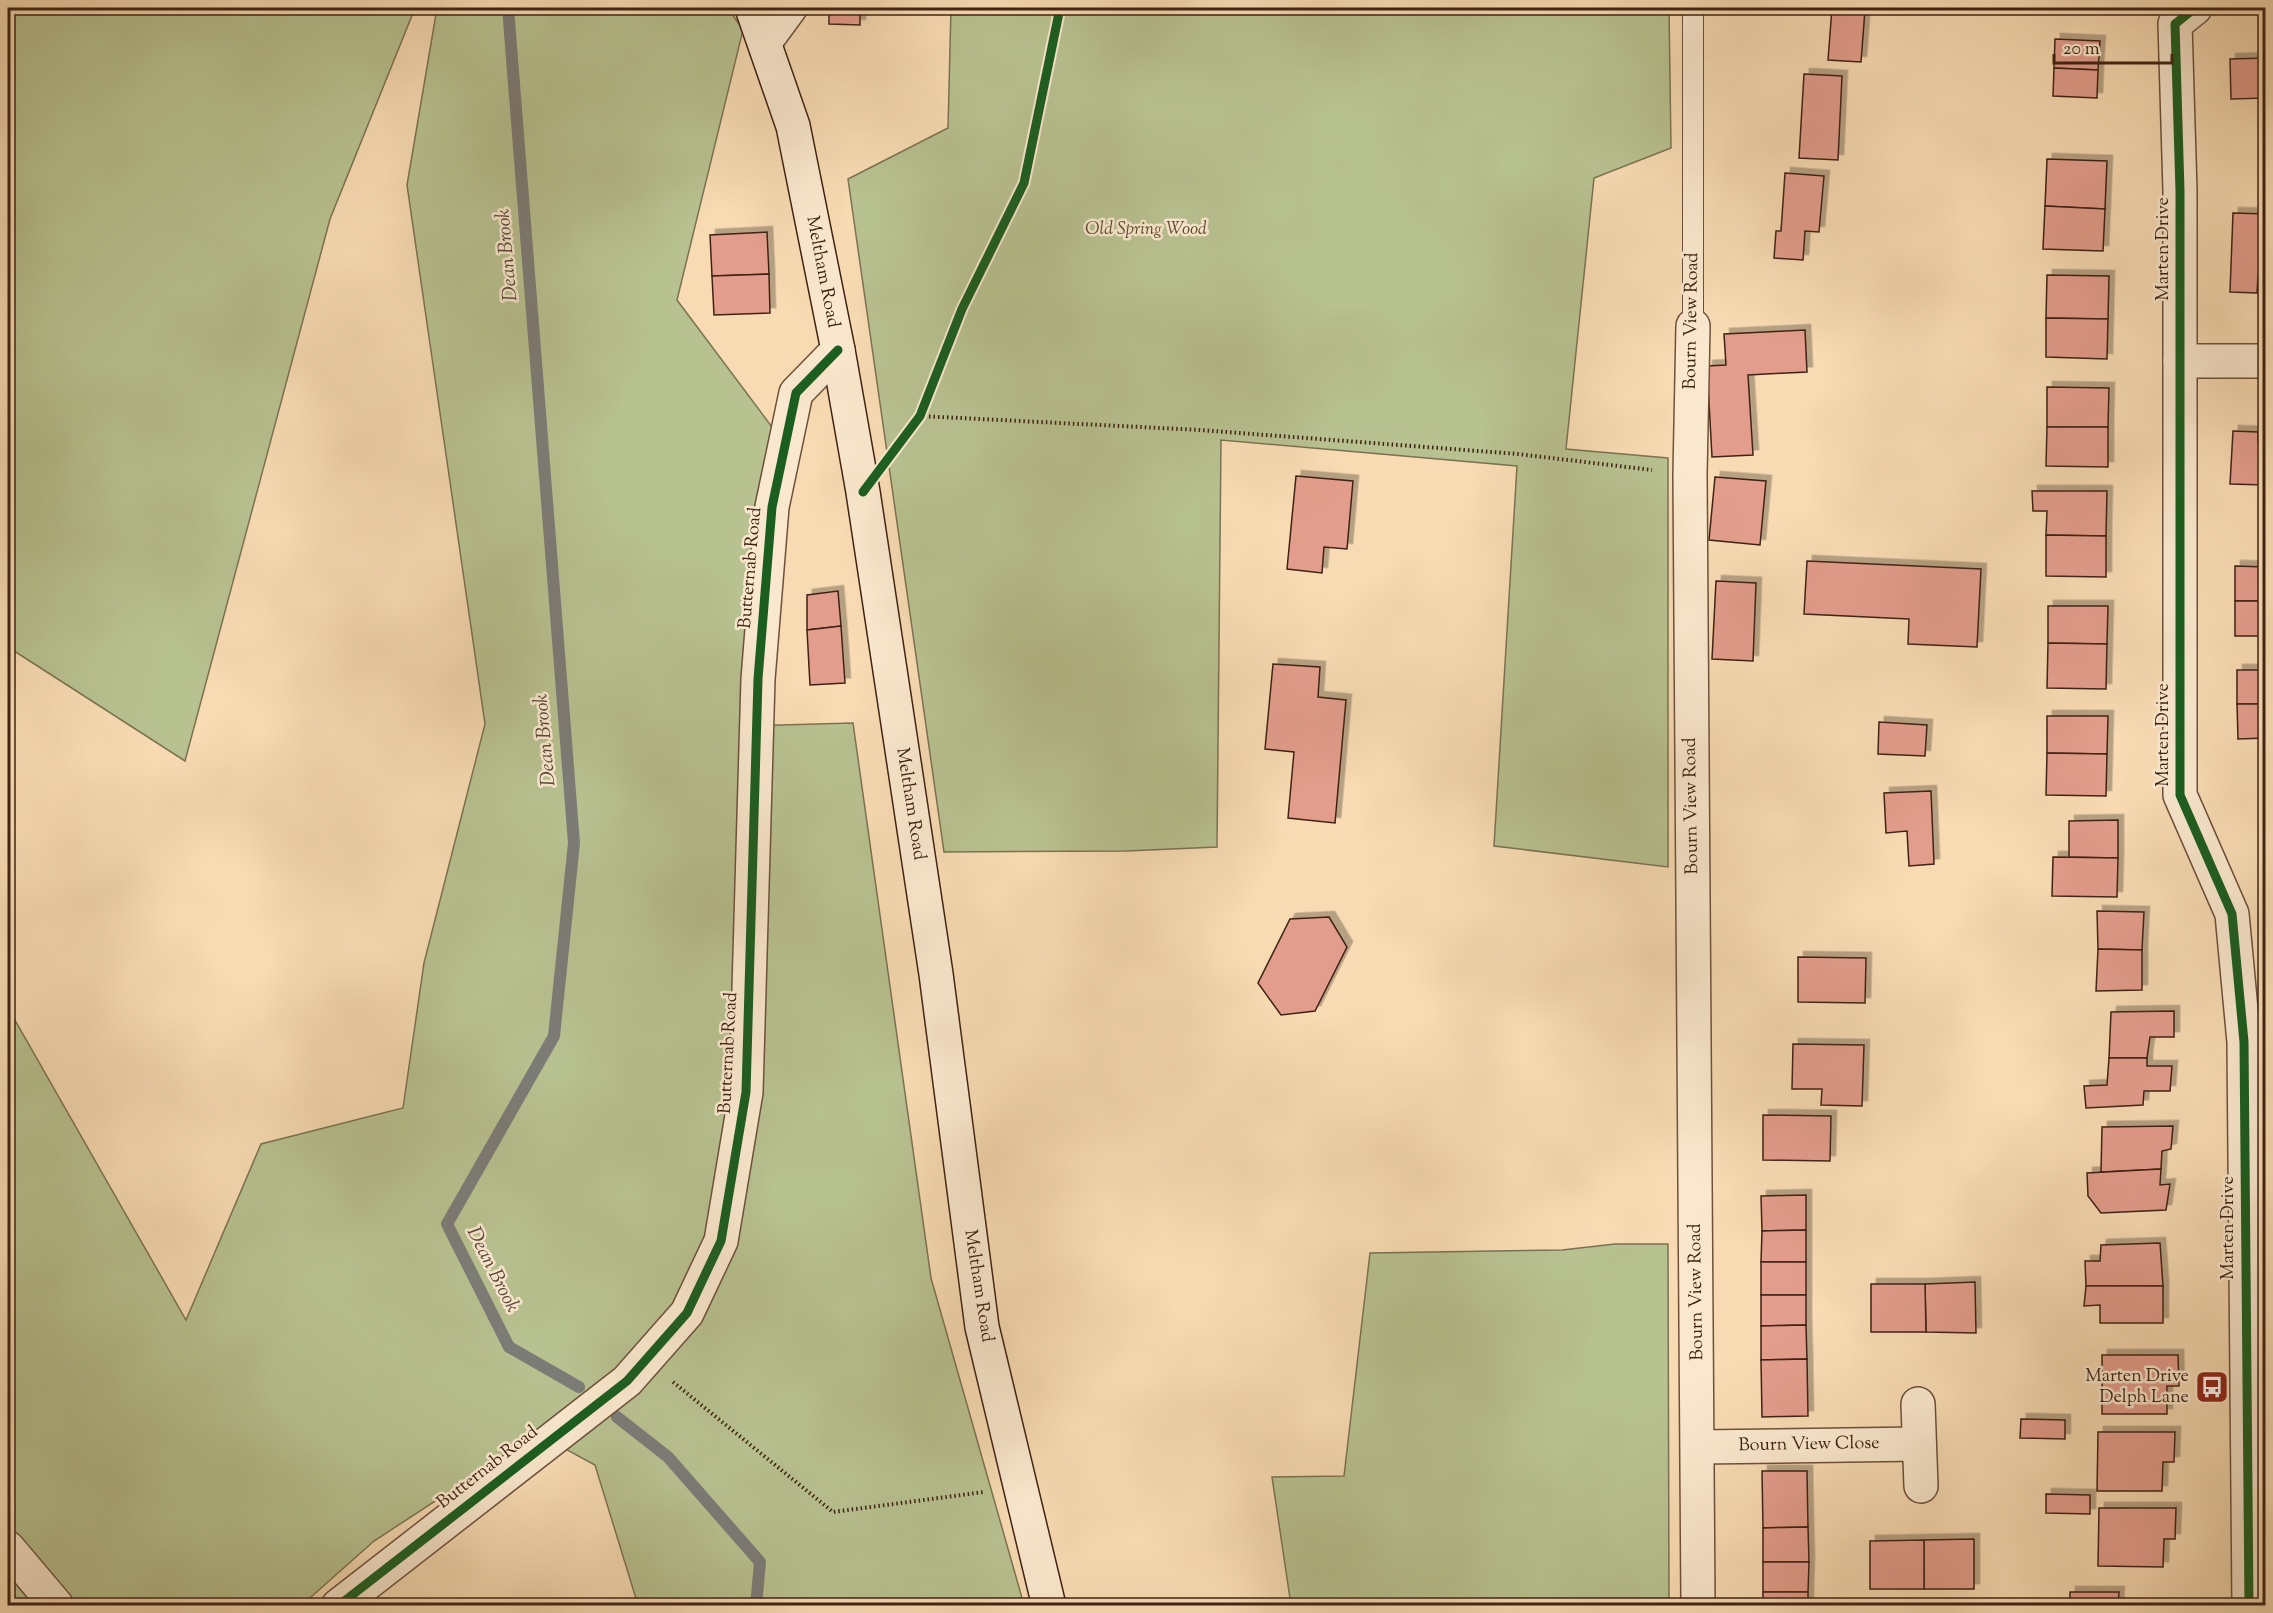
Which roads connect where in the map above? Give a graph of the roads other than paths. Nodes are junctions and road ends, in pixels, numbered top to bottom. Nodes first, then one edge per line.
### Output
1 (752, 8) edge
2 (790, 8) edge
3 (1693, 8) edge
4 (2195, 8) edge
5 (765, 42) junction
6 (1693, 326) joint
7 (838, 350) junction
8 (2265, 361) edge
9 (2180, 362) junction
10 (1918, 1404) dead end
11 (1919, 1444) junction
12 (1698, 1447) junction
13 (1921, 1486) dead end
14 (8, 1548) edge
15 (57, 1605) edge
16 (338, 1605) edge
17 (1049, 1605) edge
18 (1698, 1605) edge
19 (2249, 1605) edge

1 - 5 street, Meltham Road
2 - 5 street
3 - 6 lane, Bourn View Road
4 - 9 street, Marten Drive
5 - 7 street, Meltham Road
6 - 12 street, Bourn View Road
7 - 16 street, Butternab Road
7 - 17 street, Meltham Road
8 - 9 street
9 - 19 street, Marten Drive
10 - 11 street
11 - 12 street, Bourn View Close
11 - 13 street
12 - 18 street, Bourn View Road
14 - 15 street

